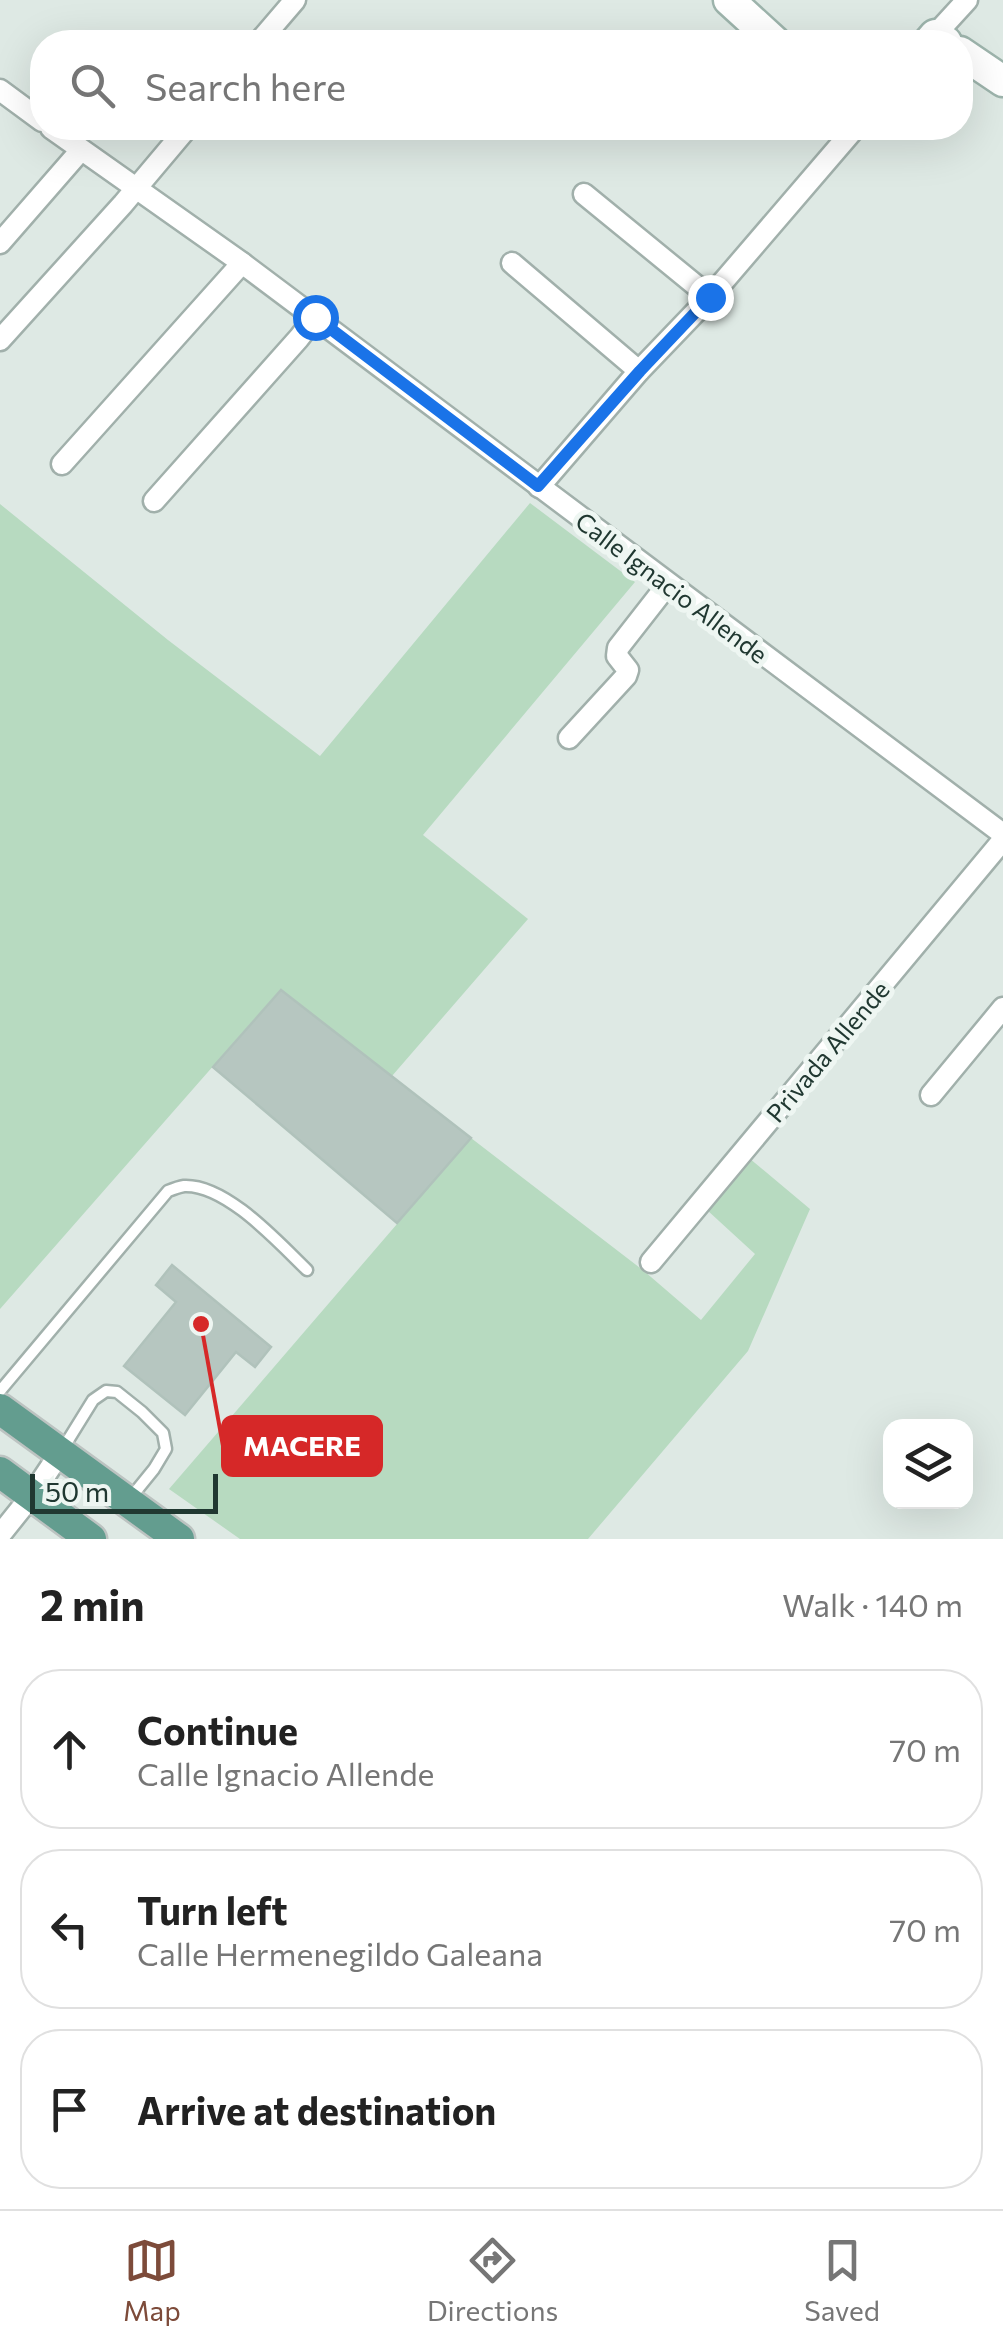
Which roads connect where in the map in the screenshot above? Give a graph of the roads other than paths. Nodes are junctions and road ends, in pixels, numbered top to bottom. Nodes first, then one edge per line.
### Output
1 (295, 0) edge
2 (730, 0) edge
3 (967, 0) edge
4 (269, 30) edge
5 (762, 30) edge
6 (950, 30) edge
7 (973, 62) edge
8 (1003, 82) edge
9 (0, 90) edge
10 (30, 113) edge
11 (67, 140) edge
12 (177, 140) edge
13 (845, 140) edge
14 (81, 150) junction
15 (136, 188) junction
16 (584, 194) dead end
17 (0, 243) edge
18 (242, 263) junction
19 (512, 264) dead end
20 (710, 297) junction
21 (315, 317) junction
22 (0, 340) edge
23 (640, 371) junction
24 (62, 464) dead end
25 (538, 486) junction
26 (154, 501) dead end
27 (668, 584) junction
28 (569, 738) dead end
29 (1003, 837) edge
30 (1003, 1008) edge
31 (931, 1094) dead end
32 (651, 1262) dead end
33 (307, 1270) dead end
34 (0, 1391) edge
35 (0, 1409) edge
36 (60, 1453) junction
37 (0, 1472) edge
38 (32, 1495) junction
39 (128, 1502) junction
40 (0, 1535) edge
41 (90, 1539) edge
42 (179, 1539) edge

1 - 4 street
2 - 5 street
3 - 6 street
7 - 8 street
9 - 10 street
11 - 14 street, Calle Ignacio Allende
12 - 15 street
13 - 20 street
14 - 15 street, Calle Ignacio Allende
14 - 17 street
15 - 18 street, Calle Ignacio Allende
15 - 22 street
16 - 20 street
18 - 21 street, Calle Ignacio Allende
18 - 24 street
19 - 23 street
20 - 23 street
21 - 25 street, Calle Ignacio Allende
21 - 26 street
23 - 25 street
25 - 27 street, Calle Ignacio Allende
27 - 28 street
27 - 29 street, Calle Ignacio Allende
29 - 32 street, Privada Allende
30 - 31 street
33 - 34 lane
35 - 36 main road
36 - 38 street
36 - 39 main road
36 - 39 lane
37 - 38 main road
38 - 40 street
38 - 41 main road
39 - 42 main road

